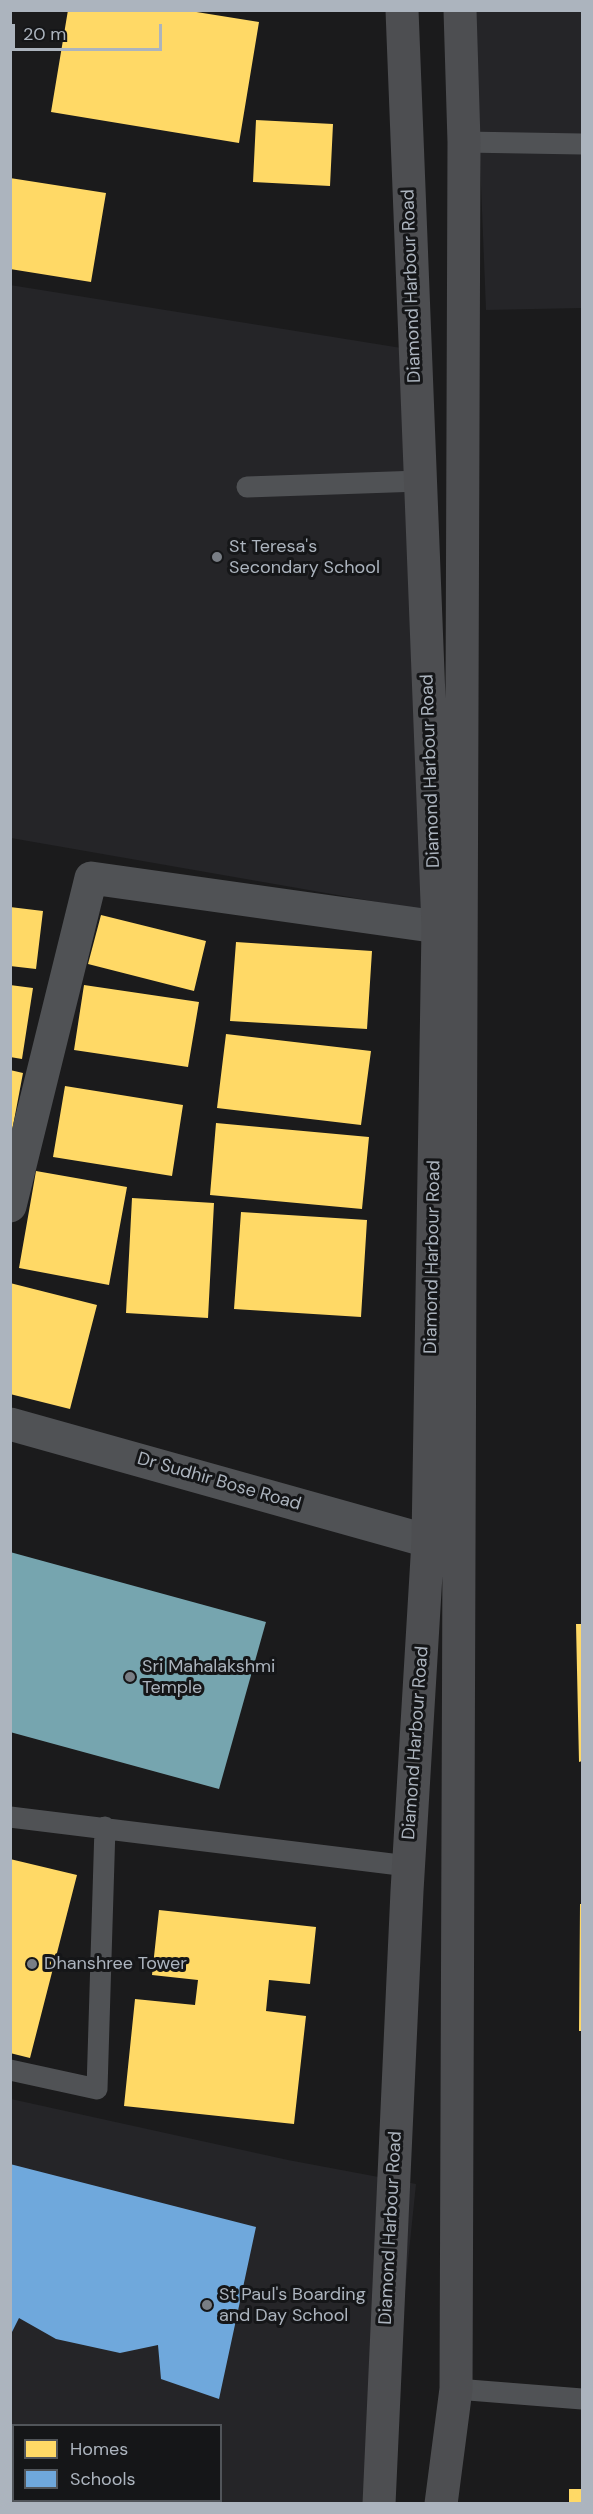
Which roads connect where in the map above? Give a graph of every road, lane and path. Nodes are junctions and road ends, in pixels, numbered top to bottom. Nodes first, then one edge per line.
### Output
1 (402, 10) edge
2 (460, 10) edge
3 (464, 142) junction
4 (582, 144) edge
5 (420, 481) junction
6 (247, 488) dead end
7 (438, 927) junction
8 (10, 1206) edge
9 (10, 1424) edge
10 (428, 1541) junction
11 (10, 1817) edge
12 (105, 1827) junction
13 (408, 1866) junction
14 (10, 2070) edge
15 (456, 2389) junction
16 (582, 2399) edge
17 (379, 2504) edge
18 (441, 2504) edge

1 - 5 main road, Diamond Harbour Road
2 - 3 main road, Diamond Harbour Road
3 - 4 lane
3 - 15 main road, Diamond Harbour Road
5 - 6 lane
5 - 7 main road, Diamond Harbour Road
7 - 8 street
7 - 10 main road, Diamond Harbour Road
9 - 10 street, Dr Sudhir Bose Road
10 - 13 main road, Diamond Harbour Road
11 - 12 lane
12 - 13 lane
12 - 14 lane
13 - 17 main road, Diamond Harbour Road
15 - 16 lane
15 - 18 main road, Diamond Harbour Road

